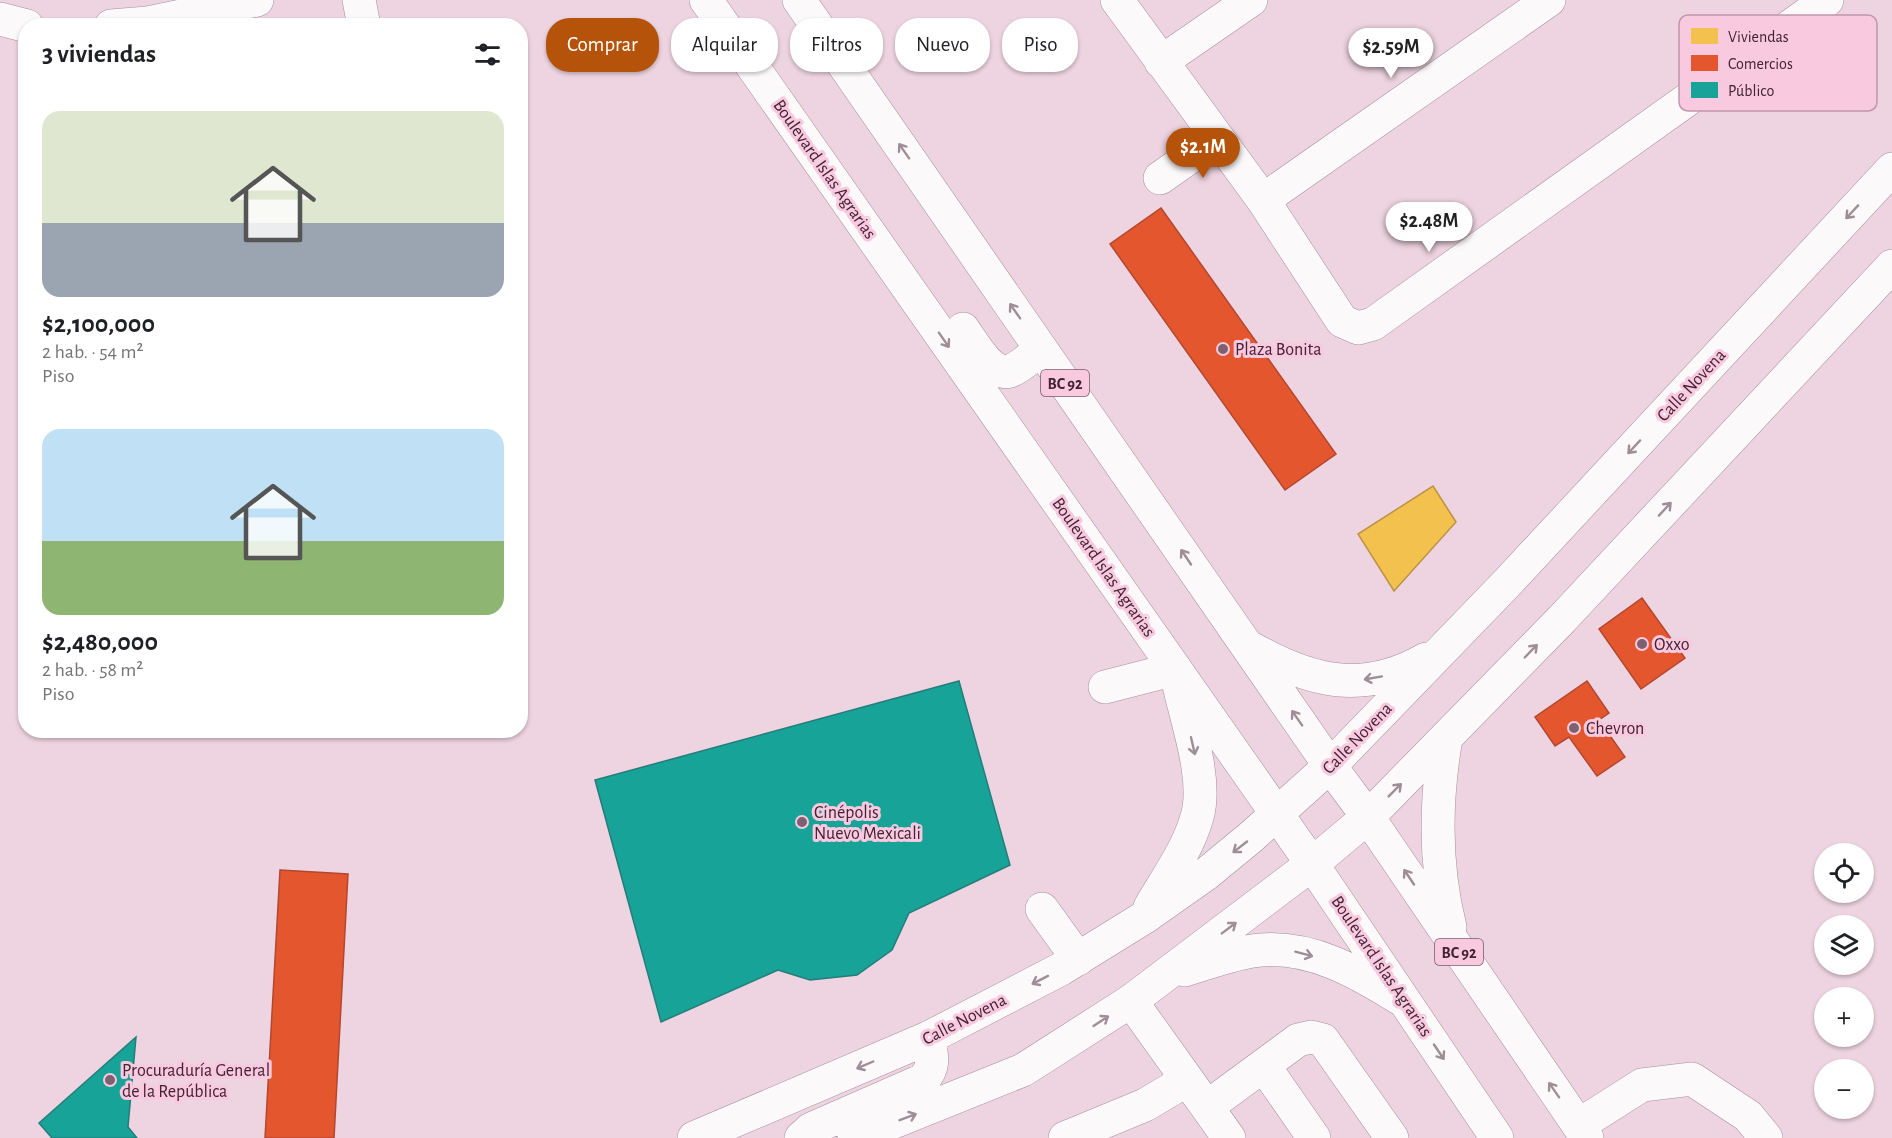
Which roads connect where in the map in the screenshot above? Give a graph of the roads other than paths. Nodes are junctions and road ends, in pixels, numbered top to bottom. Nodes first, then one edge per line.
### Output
1 (9, 0) edge
2 (257, 0) edge
3 (359, 0) edge
4 (706, 0) edge
5 (800, 0) edge
6 (1117, 0) edge
7 (1251, 0) edge
8 (1549, 0) edge
9 (1827, 0) edge
10 (0, 7) edge
11 (1806, 15) edge
12 (172, 18) edge
13 (362, 18) edge
14 (0, 19) edge
15 (18, 24) edge
16 (1161, 62) junction
17 (1679, 106) edge
18 (1217, 138) junction
19 (1892, 169) edge
20 (1160, 178) dead end
21 (1263, 200) junction
22 (890, 263) junction
23 (1892, 266) edge
24 (1041, 350) junction
25 (1247, 646) junction
26 (1445, 647) junction
27 (1175, 669) junction
28 (1105, 687) dead end
29 (1446, 738) junction
30 (1330, 766) junction
31 (1277, 816) junction
32 (1368, 817) junction
33 (1312, 864) junction
34 (1042, 909) dead end
35 (1145, 917) junction
36 (1455, 946) junction
37 (1078, 959) junction
38 (1166, 975) junction
39 (1131, 1001) junction
40 (1407, 1003) junction
41 (928, 1038) junction
42 (1264, 1066) junction
43 (1188, 1080) junction
44 (1207, 1107) junction
45 (1583, 1132) edge
46 (1487, 1134) edge
47 (694, 1138) edge
48 (801, 1138) edge
49 (854, 1138) edge
50 (1065, 1138) edge
51 (1227, 1138) edge
52 (1314, 1138) edge
53 (1392, 1138) edge
54 (1766, 1138) edge

1 - 10 main road
2 - 12 main road
3 - 13 main road
4 - 22 main road, Boulevard Islas Agrarias
24 -> 5 main road, BC 92
6 - 16 main road
7 - 16 main road
8 - 21 main road
9 - 11 main road
14 - 15 main road
16 - 18 main road
17 - 21 main road
18 - 20 main road
18 - 21 main road
19 -> 26 main road, Calle Novena
22 - 24 main road
22 -> 27 main road, Boulevard Islas Agrarias
29 -> 23 main road
25 -> 24 main road, BC 92
26 -> 25 main road
30 -> 25 main road, BC 92
26 - 30 main road, Calle Novena
27 - 28 main road
27 - 31 main road, Boulevard Islas Agrarias
27 -> 35 main road
32 -> 29 main road
29 - 36 main road
30 - 31 main road, Calle Novena
30 - 32 main road, BC 92
31 - 33 main road, Boulevard Islas Agrarias
31 -> 35 main road, Calle Novena
32 - 33 main road
36 -> 32 main road, BC 92
38 -> 33 main road
33 - 40 main road, Boulevard Islas Agrarias
34 - 37 main road
35 - 37 main road, Calle Novena
45 -> 36 main road, BC 92
37 -> 41 main road, Calle Novena
38 - 39 main road
38 -> 40 main road
39 - 43 main road
49 -> 39 main road
40 -> 46 main road, Boulevard Islas Agrarias
41 -> 47 main road, Calle Novena
41 - 48 main road
42 - 44 main road
42 - 52 main road
42 - 53 main road
43 - 44 main road
43 - 50 main road
44 - 51 main road
45 - 54 main road

